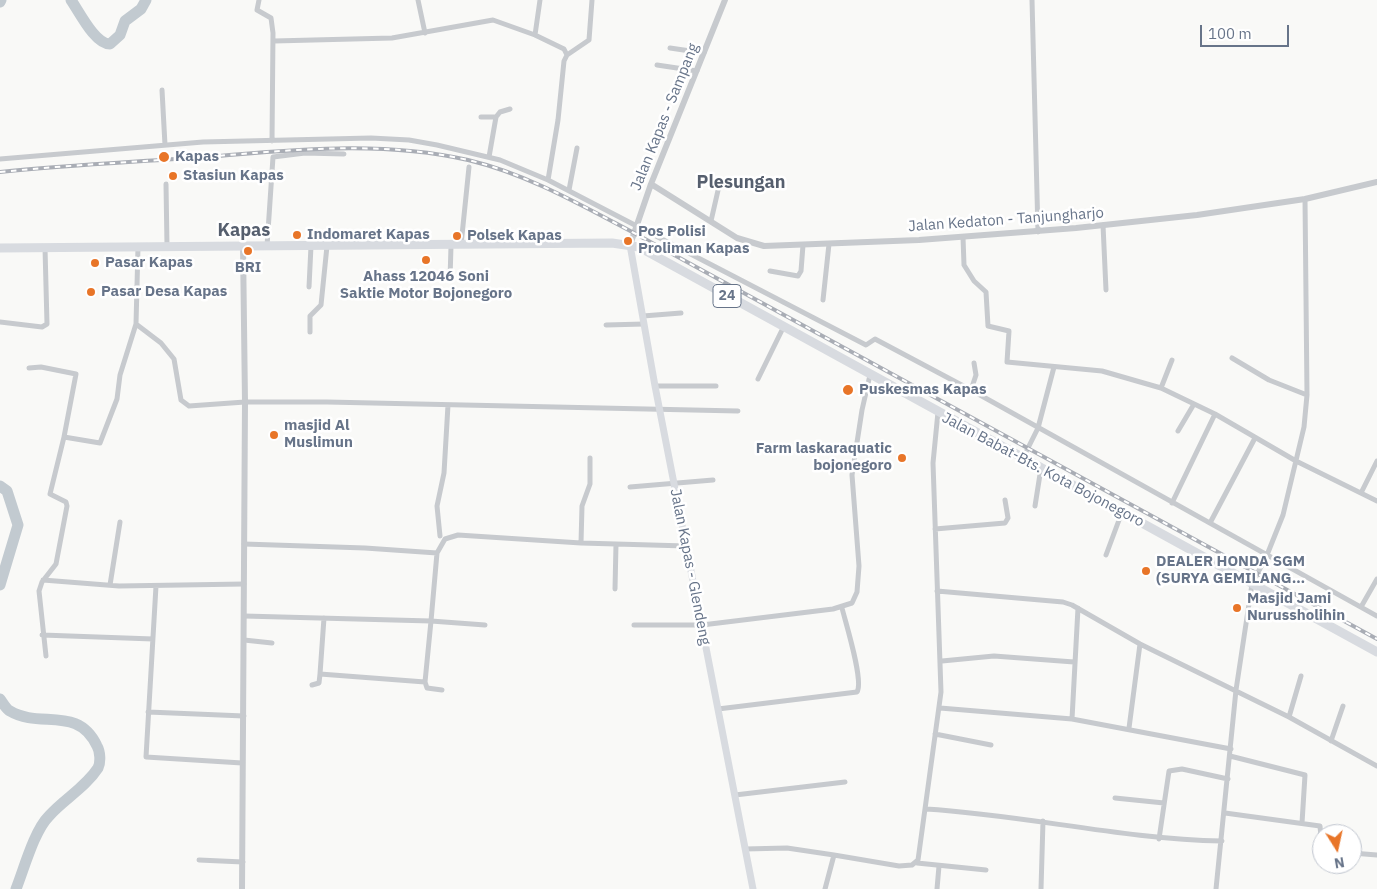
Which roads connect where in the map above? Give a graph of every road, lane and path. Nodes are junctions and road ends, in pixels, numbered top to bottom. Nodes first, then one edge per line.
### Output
1 (259, 0) edge
2 (418, 0) edge
3 (540, 0) edge
4 (592, 0) edge
5 (726, 0) edge
6 (1032, 0) edge
7 (424, 33) junction
8 (535, 35) junction
9 (274, 41) junction
10 (670, 48) dead end
11 (704, 53) junction
12 (567, 55) junction
13 (657, 65) dead end
14 (697, 71) junction
15 (162, 90) dead end
16 (510, 109) dead end
17 (481, 117) dead end
18 (496, 117) junction
19 (272, 141) junction
20 (165, 145) junction
21 (577, 148) dead end
22 (344, 154) dead end
23 (489, 158) junction
24 (0, 159) edge
25 (469, 167) dead end
26 (548, 180) junction
27 (1377, 182) edge
28 (166, 184) dead end
29 (651, 184) junction
30 (719, 186) dead end
31 (569, 190) junction
32 (1305, 199) junction
33 (711, 221) junction
34 (636, 225) junction
35 (1103, 225) junction
36 (1038, 232) junction
37 (963, 237) junction
38 (829, 244) junction
39 (630, 245) junction
40 (803, 245) junction
41 (167, 246) junction
42 (243, 246) junction
43 (267, 246) junction
44 (311, 246) junction
45 (327, 246) junction
46 (451, 246) junction
47 (461, 246) junction
48 (138, 247) junction
49 (0, 248) edge
50 (45, 248) junction
51 (770, 271) dead end
52 (450, 279) dead end
53 (309, 287) dead end
54 (1106, 290) dead end
55 (823, 300) dead end
56 (681, 313) dead end
57 (643, 316) junction
58 (0, 322) edge
59 (136, 324) junction
60 (644, 324) junction
61 (606, 325) dead end
62 (783, 328) junction
63 (310, 332) dead end
64 (1232, 358) dead end
65 (1172, 360) dead end
66 (974, 362) dead end
67 (1054, 367) junction
68 (29, 368) dead end
69 (870, 375) junction
70 (758, 379) dead end
71 (655, 386) junction
72 (716, 386) dead end
73 (1161, 388) junction
74 (971, 390) junction
75 (1307, 395) junction
76 (245, 402) junction
77 (1194, 404) junction
78 (448, 405) junction
79 (660, 409) junction
80 (738, 411) dead end
81 (938, 412) junction
82 (1215, 414) junction
83 (1038, 428) junction
84 (1178, 431) dead end
85 (64, 437) junction
86 (1255, 438) junction
87 (590, 458) dead end
88 (1023, 458) junction
89 (1377, 461) edge
90 (1296, 462) junction
91 (1040, 468) junction
92 (713, 480) dead end
93 (674, 483) junction
94 (630, 487) dead end
95 (1361, 493) junction
96 (1005, 500) dead end
97 (1377, 500) edge
98 (1172, 503) junction
99 (1035, 506) dead end
100 (1122, 512) junction
101 (120, 522) dead end
102 (1210, 523) junction
103 (935, 529) junction
104 (451, 535) junction
105 (440, 536) junction
106 (581, 543) junction
107 (244, 544) junction
108 (616, 544) junction
109 (686, 546) junction
110 (438, 550) junction
111 (1106, 555) dead end
112 (1267, 555) junction
113 (1377, 579) edge
114 (44, 580) junction
115 (244, 584) junction
116 (1252, 584) junction
117 (110, 585) junction
118 (156, 586) junction
119 (615, 589) dead end
120 (937, 592) junction
121 (1361, 607) junction
122 (842, 608) junction
123 (1078, 608) junction
124 (244, 616) junction
125 (1377, 616) edge
126 (324, 618) junction
127 (431, 621) junction
128 (485, 625) dead end
129 (634, 625) dead end
130 (702, 625) junction
131 (42, 635) junction
132 (153, 639) junction
133 (244, 640) junction
134 (272, 643) dead end
135 (1140, 644) junction
136 (1377, 652) edge
137 (46, 656) dead end
138 (942, 661) junction
139 (1074, 662) junction
140 (320, 674) junction
141 (1301, 676) dead end
142 (425, 682) junction
143 (312, 685) dead end
144 (442, 690) dead end
145 (1236, 690) junction
146 (1343, 706) dead end
147 (940, 708) junction
148 (718, 709) junction
149 (148, 712) junction
150 (244, 716) junction
151 (1289, 717) junction
152 (1072, 719) junction
153 (1129, 728) junction
154 (935, 734) junction
155 (1331, 741) junction
156 (991, 745) dead end
157 (1231, 749) junction
158 (1230, 756) junction
159 (242, 763) junction
160 (1377, 766) edge
161 (1228, 779) junction
162 (845, 782) dead end
163 (735, 795) junction
164 (1115, 798) dead end
165 (1164, 802) junction
166 (926, 808) junction
167 (1225, 813) junction
168 (1043, 821) junction
169 (1302, 823) junction
170 (1312, 825) edge
171 (1159, 839) junction
172 (1222, 841) junction
173 (745, 849) junction
174 (1362, 854) edge
175 (834, 855) junction
176 (1377, 855) edge
177 (199, 860) dead end
178 (243, 862) junction
179 (917, 863) junction
180 (940, 866) junction
181 (986, 870) dead end
182 (242, 889) edge
183 (753, 889) edge
184 (825, 889) edge
185 (938, 889) edge
186 (1041, 889) edge
187 (1216, 889) edge

1 - 9 street
2 - 7 street
3 - 8 street
4 - 12 street
5 - 11 street, Jalan Kapas - Sampang
6 - 36 street
7 - 8 street
7 - 9 street
8 - 12 street
9 - 19 street
10 - 11 street
11 - 14 street, Jalan Kapas - Sampang
12 - 26 street
13 - 14 street
14 - 29 street, Jalan Kapas - Sampang
15 - 20 street
16 - 18 street
17 - 18 street
18 - 23 street
19 - 20 street
19 - 23 street
20 - 24 street
21 - 31 street
22 - 43 street
23 - 26 street
25 - 47 street
26 - 31 street
27 - 32 street, Jalan Kedaton - Tanjungharjo
28 - 41 street
29 - 33 street, Jalan Kedaton - Tanjungharjo
29 - 34 street, Jalan Kapas - Sampang
30 - 33 street
31 - 34 street
32 - 35 street, Jalan Kedaton - Tanjungharjo
32 - 75 street
33 - 40 street, Jalan Kedaton - Tanjungharjo
34 - 39 street, Jalan Kapas - Sampang
34 - 74 street
35 - 36 street, Jalan Kedaton - Tanjungharjo
35 - 54 street
36 - 37 street, Jalan Kedaton - Tanjungharjo
37 - 38 street, Jalan Kedaton - Tanjungharjo
37 - 67 street
38 - 40 street, Jalan Kedaton - Tanjungharjo
38 - 55 street
39 - 47 highway, Jalan Babat-Bts. Kota Bojonegoro / 24
39 - 57 main road, Jalan Kapas - Glendeng
39 - 62 highway, Jalan Babat-Bts. Kota Bojonegoro / 24
40 - 51 street
41 - 42 highway, Jalan Babat-Bts. Kota Bojonegoro / 24
41 - 48 highway, Jalan Babat-Bts. Kota Bojonegoro / 24
42 - 43 highway, Jalan Babat-Bts. Kota Bojonegoro / 24
42 - 76 street
43 - 44 highway, Jalan Babat-Bts. Kota Bojonegoro / 24
44 - 45 highway, Jalan Babat-Bts. Kota Bojonegoro / 24
44 - 53 street
45 - 46 highway, Jalan Babat-Bts. Kota Bojonegoro / 24
45 - 63 street
46 - 47 highway, Jalan Babat-Bts. Kota Bojonegoro / 24
46 - 52 street
48 - 50 highway, Jalan Babat-Bts. Kota Bojonegoro / 24
48 - 59 street
49 - 50 highway, Jalan Babat-Bts. Kota Bojonegoro / 24
50 - 58 street
56 - 57 street
57 - 60 main road, Jalan Kapas - Glendeng
59 - 76 street
59 - 85 street
60 - 61 street
60 - 71 main road, Jalan Kapas - Glendeng
62 - 69 highway, Jalan Babat-Bts. Kota Bojonegoro / 24
62 - 70 street
64 - 75 street
65 - 73 street
66 - 74 street
67 - 73 street
67 - 83 street
68 - 85 street
69 - 81 highway, Jalan Babat-Bts. Kota Bojonegoro / 24
69 - 122 street
71 - 72 street
71 - 79 main road, Jalan Kapas - Glendeng
73 - 77 street
74 - 83 street
75 - 90 street
76 - 78 street
76 - 107 street
77 - 82 street
77 - 84 street
78 - 79 street
78 - 105 street
79 - 80 street
79 - 93 main road, Jalan Kapas - Glendeng
81 - 88 highway, Jalan Babat-Bts. Kota Bojonegoro / 24
81 - 103 street
82 - 86 street
82 - 98 street
83 - 88 street
83 - 98 street
85 - 114 street
86 - 90 street
86 - 102 street
87 - 106 street
88 - 91 highway, Jalan Babat-Bts. Kota Bojonegoro / 24
89 - 95 street
90 - 95 street
90 - 112 street
91 - 99 street
91 - 100 highway, Jalan Babat-Bts. Kota Bojonegoro / 24
92 - 93 street
93 - 94 street
93 - 109 main road, Jalan Kapas - Glendeng
95 - 97 street
96 - 103 street
98 - 102 street
100 - 111 street
100 - 116 highway, Jalan Babat-Bts. Kota Bojonegoro / 24
101 - 117 street
102 - 112 street
103 - 120 street
104 - 105 street
104 - 106 street
104 - 110 street
105 - 110 street
106 - 108 street
107 - 110 street
107 - 115 street
108 - 109 street
108 - 119 street
109 - 130 main road, Jalan Kapas - Glendeng
110 - 127 street
112 - 116 street
112 - 121 street
113 - 121 street
114 - 117 street
114 - 131 street
115 - 118 street
115 - 124 street
116 - 136 highway, Jalan Babat-Bts. Kota Bojonegoro / 24
116 - 145 street
117 - 118 street
118 - 132 street
120 - 123 street
120 - 138 street
121 - 125 street
122 - 130 street
122 - 148 street
123 - 135 street
123 - 139 street
124 - 126 street
124 - 133 street
126 - 127 street
126 - 140 street
127 - 128 street
127 - 142 street
129 - 130 street
130 - 148 main road, Jalan Kapas - Glendeng
131 - 132 street
131 - 137 street
132 - 149 street
133 - 134 street
133 - 150 street
135 - 145 street
135 - 153 street
138 - 139 street
138 - 147 street
139 - 152 street
140 - 142 street
140 - 143 street
141 - 151 street
142 - 144 street
145 - 151 street
145 - 157 street
146 - 155 street
147 - 152 street
147 - 154 street
148 - 163 main road, Jalan Kapas - Glendeng
149 - 150 street
149 - 159 street
150 - 159 street
151 - 155 street
152 - 153 street
153 - 157 street
154 - 156 street
154 - 166 street
155 - 160 street
157 - 158 street
158 - 161 street
158 - 169 street
159 - 178 street
161 - 165 street
161 - 167 street
162 - 163 street
163 - 173 main road, Jalan Kapas - Glendeng
164 - 165 street
165 - 171 street
166 - 168 street
166 - 179 street
167 - 169 street
167 - 172 street
168 - 171 street
168 - 186 street
169 - 170 street
171 - 172 street
172 - 187 street
173 - 175 street
173 - 183 main road, Jalan Kapas - Glendeng
174 - 176 street
175 - 179 street
175 - 184 street
177 - 178 street
178 - 182 street
179 - 180 street
180 - 181 street
180 - 185 street

